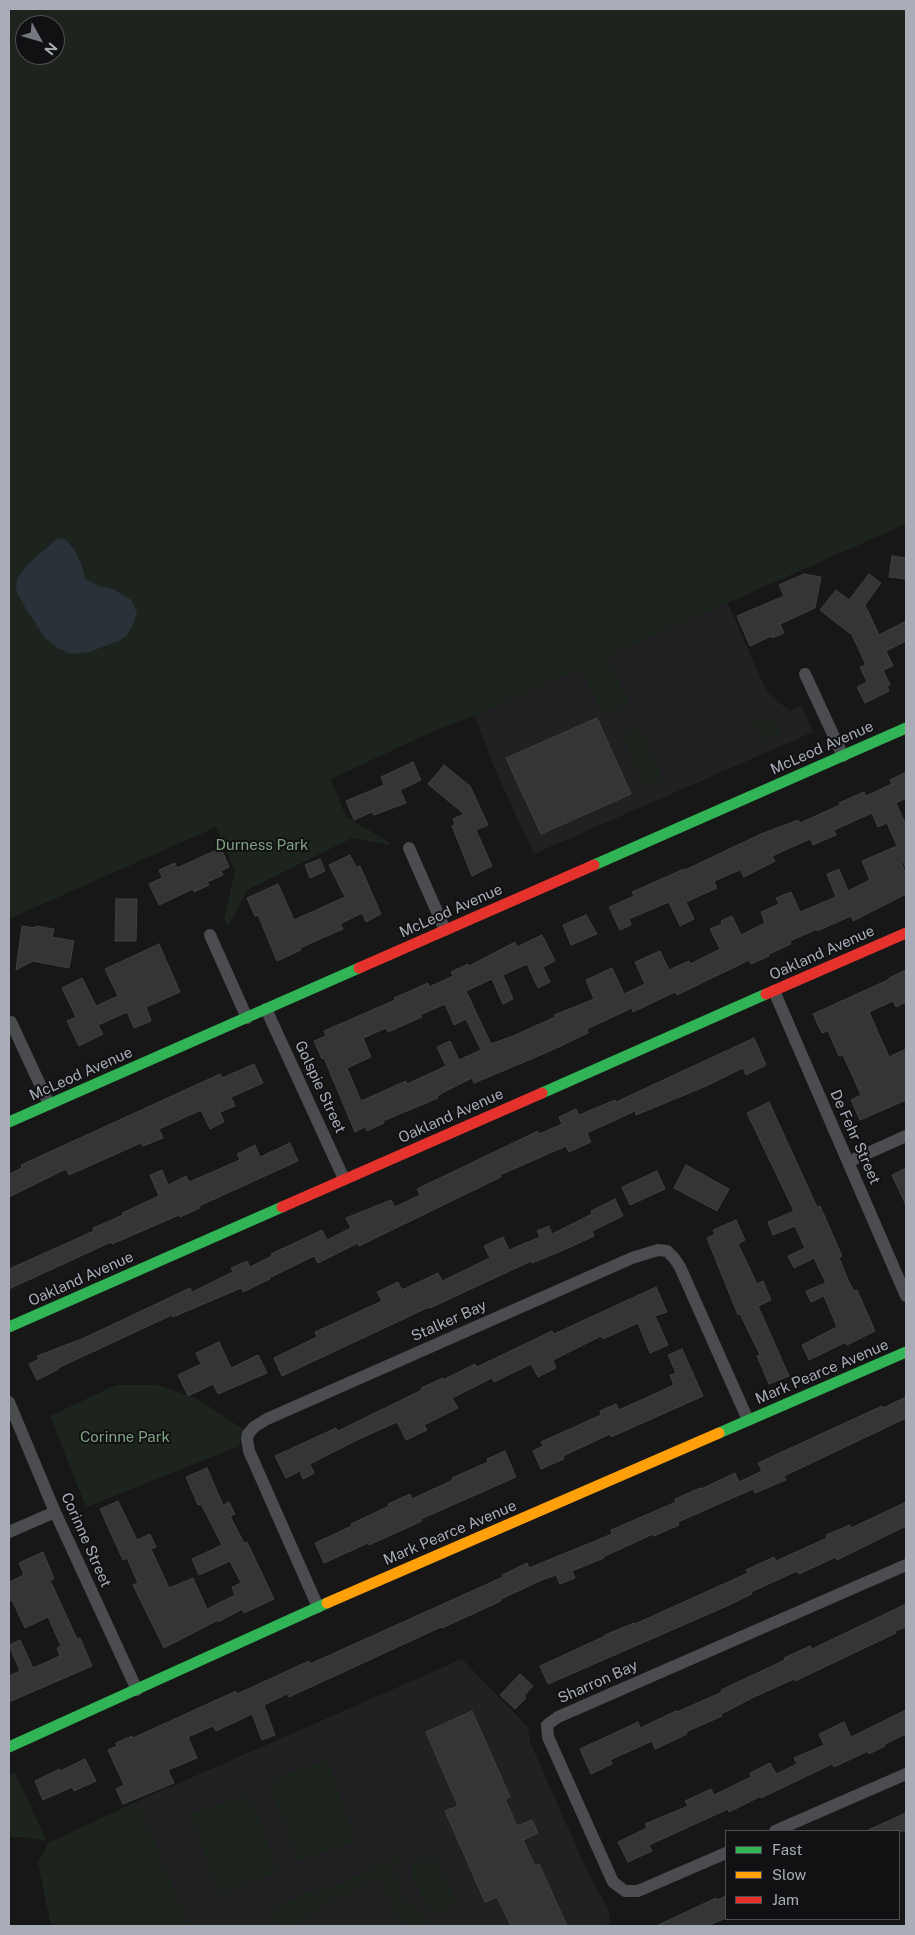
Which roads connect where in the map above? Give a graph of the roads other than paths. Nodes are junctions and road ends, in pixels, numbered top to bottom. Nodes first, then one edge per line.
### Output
1 (805, 674) dead end
2 (906, 728) edge
3 (842, 756) junction
4 (409, 848) dead end
5 (445, 930) junction
6 (906, 933) edge
7 (210, 935) dead end
8 (774, 991) junction
9 (266, 1009) junction
10 (246, 1018) junction
11 (11, 1022) dead end
12 (49, 1104) junction
13 (9, 1122) edge
14 (906, 1136) edge
15 (848, 1162) junction
16 (344, 1179) junction
17 (906, 1296) edge
18 (9, 1327) edge
19 (906, 1352) edge
20 (9, 1402) edge
21 (748, 1420) junction
22 (55, 1512) junction
23 (9, 1532) edge
24 (906, 1565) edge
25 (318, 1607) junction
26 (137, 1690) junction
27 (9, 1747) edge
28 (906, 1774) edge
29 (777, 1830) edge
30 (725, 1853) edge

1 - 3 street
2 - 3 street, McLeod Avenue
3 - 5 street, McLeod Avenue
4 - 5 street
5 - 9 street, McLeod Avenue
6 - 8 street, Oakland Avenue
7 - 10 street
8 - 15 street, De Fehr Street
8 - 16 street, Oakland Avenue
9 - 10 street, McLeod Avenue
9 - 16 street, Golspie Street
10 - 12 street, McLeod Avenue
11 - 12 street
12 - 13 street, McLeod Avenue
14 - 15 street
15 - 17 street, De Fehr Street
16 - 18 street, Oakland Avenue
19 - 21 street, Mark Pearce Avenue
20 - 22 street, Corinne Street
21 - 25 street, Mark Pearce Avenue
21 - 25 street, Stalker Bay
22 - 23 street
22 - 26 street, Corinne Street
24 - 30 street, Sharron Bay
25 - 26 street, Mark Pearce Avenue
26 - 27 street, Mark Pearce Avenue
28 - 29 street

